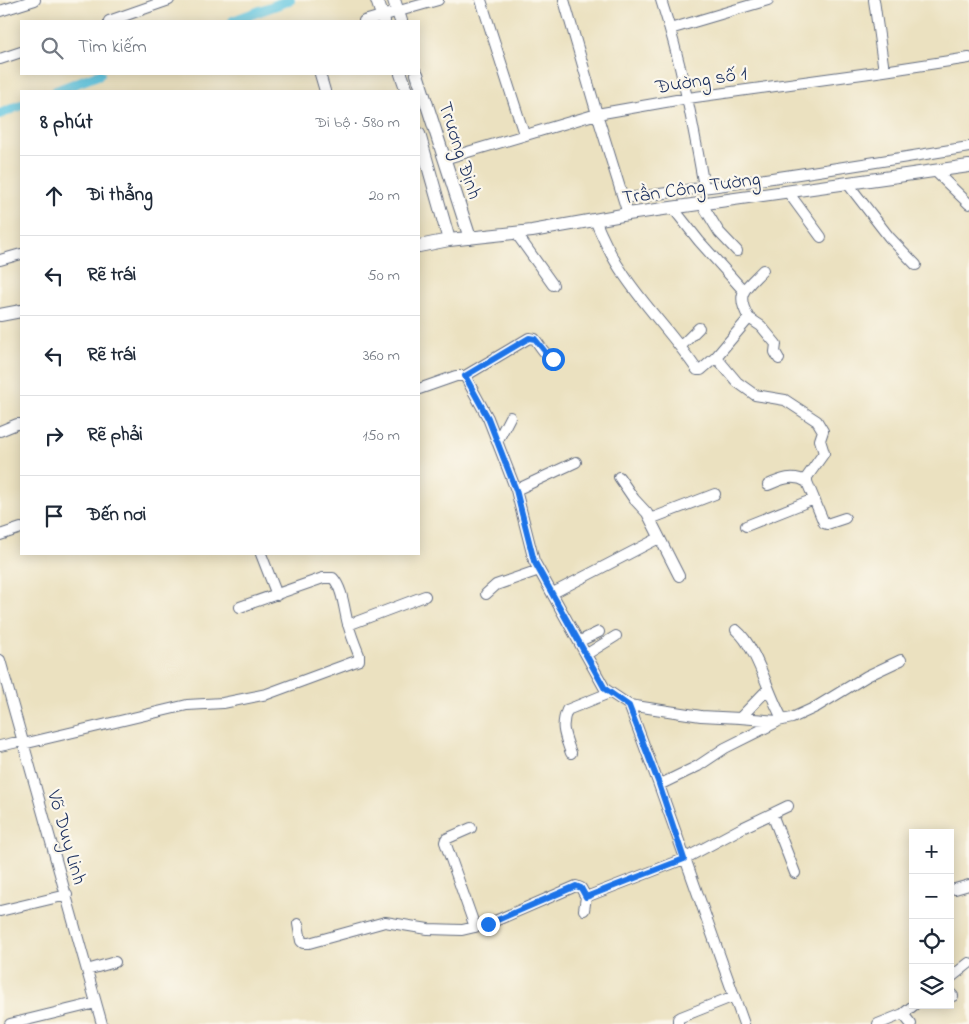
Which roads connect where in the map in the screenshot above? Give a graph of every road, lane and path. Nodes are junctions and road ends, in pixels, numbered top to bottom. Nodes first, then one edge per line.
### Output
1 (34, 0) edge
2 (169, 0) edge
3 (377, 0) edge
4 (438, 0) edge
5 (481, 0) edge
6 (564, 0) edge
7 (661, 0) edge
8 (768, 0) edge
9 (874, 0) edge
10 (0, 11) edge
11 (397, 11) edge
12 (383, 18) edge
13 (112, 20) edge
14 (370, 20) edge
15 (670, 29) junction
16 (20, 52) edge
17 (969, 58) edge
18 (0, 60) edge
19 (884, 72) junction
20 (320, 75) edge
21 (401, 75) edge
22 (417, 75) edge
23 (325, 90) edge
24 (406, 90) edge
25 (688, 98) junction
26 (597, 114) junction
27 (524, 134) junction
28 (420, 138) edge
29 (969, 147) edge
30 (444, 159) junction
31 (969, 166) edge
32 (935, 171) junction
33 (848, 184) junction
34 (704, 187) junction
35 (788, 192) junction
36 (623, 198) junction
37 (702, 204) junction
38 (969, 204) edge
39 (674, 208) junction
40 (628, 214) junction
41 (595, 220) junction
42 (516, 233) junction
43 (821, 237) dead end
44 (470, 238) junction
45 (449, 240) junction
46 (420, 246) edge
47 (737, 251) dead end
48 (20, 254) edge
49 (0, 260) edge
50 (916, 265) dead end
51 (763, 270) dead end
52 (554, 285) dead end
53 (743, 290) junction
54 (20, 311) edge
55 (0, 314) edge
56 (750, 318) junction
57 (700, 328) dead end
58 (680, 346) junction
59 (716, 357) junction
60 (557, 359) dead end
61 (779, 359) dead end
62 (465, 376) junction
63 (420, 389) edge
64 (510, 417) dead end
65 (20, 424) edge
66 (0, 430) edge
67 (497, 442) junction
68 (576, 462) dead end
69 (619, 477) dead end
70 (807, 482) junction
71 (768, 485) dead end
72 (516, 490) junction
73 (715, 494) dead end
74 (814, 499) junction
75 (845, 518) dead end
76 (650, 519) junction
77 (746, 526) dead end
78 (20, 528) edge
79 (0, 535) edge
80 (659, 538) junction
81 (261, 555) edge
82 (539, 570) junction
83 (679, 576) dead end
84 (553, 593) junction
85 (486, 594) dead end
86 (277, 595) junction
87 (425, 596) dead end
88 (240, 607) dead end
89 (348, 625) junction
90 (736, 630) dead end
91 (599, 632) dead end
92 (616, 636) dead end
93 (580, 641) junction
94 (586, 654) junction
95 (901, 660) dead end
96 (0, 664) edge
97 (768, 689) junction
98 (609, 693) junction
99 (629, 706) junction
100 (740, 718) junction
101 (780, 721) junction
102 (22, 743) junction
103 (0, 746) edge
104 (571, 753) dead end
105 (659, 784) junction
106 (788, 806) dead end
107 (772, 814) junction
108 (471, 828) dead end
109 (684, 859) junction
110 (795, 873) dead end
111 (969, 885) edge
112 (955, 889) dead end
113 (66, 895) junction
114 (586, 897) junction
115 (584, 910) dead end
116 (0, 911) edge
117 (298, 924) dead end
118 (475, 927) junction
119 (115, 962) dead end
120 (969, 964) edge
121 (87, 970) junction
122 (954, 975) edge
123 (734, 996) junction
124 (96, 1003) junction
125 (910, 1009) edge
126 (904, 1014) junction
127 (10, 1024) edge
128 (102, 1024) edge
129 (678, 1024) edge
130 (744, 1024) edge
131 (878, 1024) edge
132 (911, 1024) edge

1 - 10 street
2 - 13 street
3 - 12 main road
4 - 11 street
5 - 27 street
6 - 26 street
7 - 15 street
8 - 15 street
9 - 19 street
11 - 12 street
12 - 14 street
15 - 25 street
16 - 18 street
17 - 19 street, Đường số 1
19 - 25 street, Đường số 1
20 - 23 street
21 - 24 main road
22 - 30 main road, Trương Định
25 - 26 street, Đường số 1
25 - 34 street
26 - 27 street, Đường số 1
26 - 36 street
27 - 30 street, Đường số 1
28 - 45 main road, Trương Định
29 - 34 street, Trần Công Tường
30 - 44 main road, Trương Định
31 - 32 main road, Trần Công Tường
32 - 33 main road, Trần Công Tường
32 - 38 street
33 - 35 main road, Trần Công Tường
33 - 50 street
34 - 36 street, Trần Công Tường
35 - 37 main road, Trần Công Tường
35 - 43 street
36 - 40 street
37 - 39 main road, Trần Công Tường
37 - 47 street
39 - 40 main road, Trần Công Tường
39 - 53 street
40 - 41 main road, Trần Công Tường
41 - 42 main road, Trần Công Tường
41 - 58 street
42 - 44 main road, Trần Công Tường
42 - 52 street
44 - 45 main road, Trần Công Tường
45 - 46 main road, Trần Công Tường
48 - 49 street
51 - 53 street
53 - 56 street
54 - 55 main road
56 - 59 street
56 - 61 street
57 - 58 street
58 - 59 street
59 - 70 street
60 - 62 street
62 - 63 street
62 - 67 street
64 - 67 street
65 - 66 street
67 - 72 street
68 - 72 street
69 - 76 street
70 - 71 street
70 - 74 street
72 - 82 street
73 - 76 street
74 - 75 street
74 - 77 street
76 - 80 street
78 - 79 street
80 - 83 street
80 - 84 street
81 - 86 street
82 - 84 street
82 - 85 street
84 - 93 street
86 - 88 street
86 - 89 street
87 - 89 street
89 - 102 street
90 - 97 street
91 - 93 street
92 - 94 street
93 - 94 street
94 - 98 street
95 - 101 street
96 - 102 street, Võ Duy Linh
97 - 100 street
97 - 101 street
98 - 99 street
98 - 104 street
99 - 100 street
99 - 105 street
100 - 101 street
101 - 105 street
102 - 103 street
102 - 113 street, Võ Duy Linh
105 - 109 street
106 - 107 street
107 - 109 street
107 - 110 street
108 - 118 street
109 - 114 street
109 - 123 street
111 - 112 street
113 - 116 street
113 - 121 street, Võ Duy Linh
114 - 115 street
114 - 118 street
117 - 118 street
119 - 121 street
120 - 122 street
121 - 124 street, Võ Duy Linh
123 - 129 street
123 - 130 street
124 - 127 street
124 - 128 street, Võ Duy Linh
125 - 126 street
126 - 131 street
126 - 132 street

